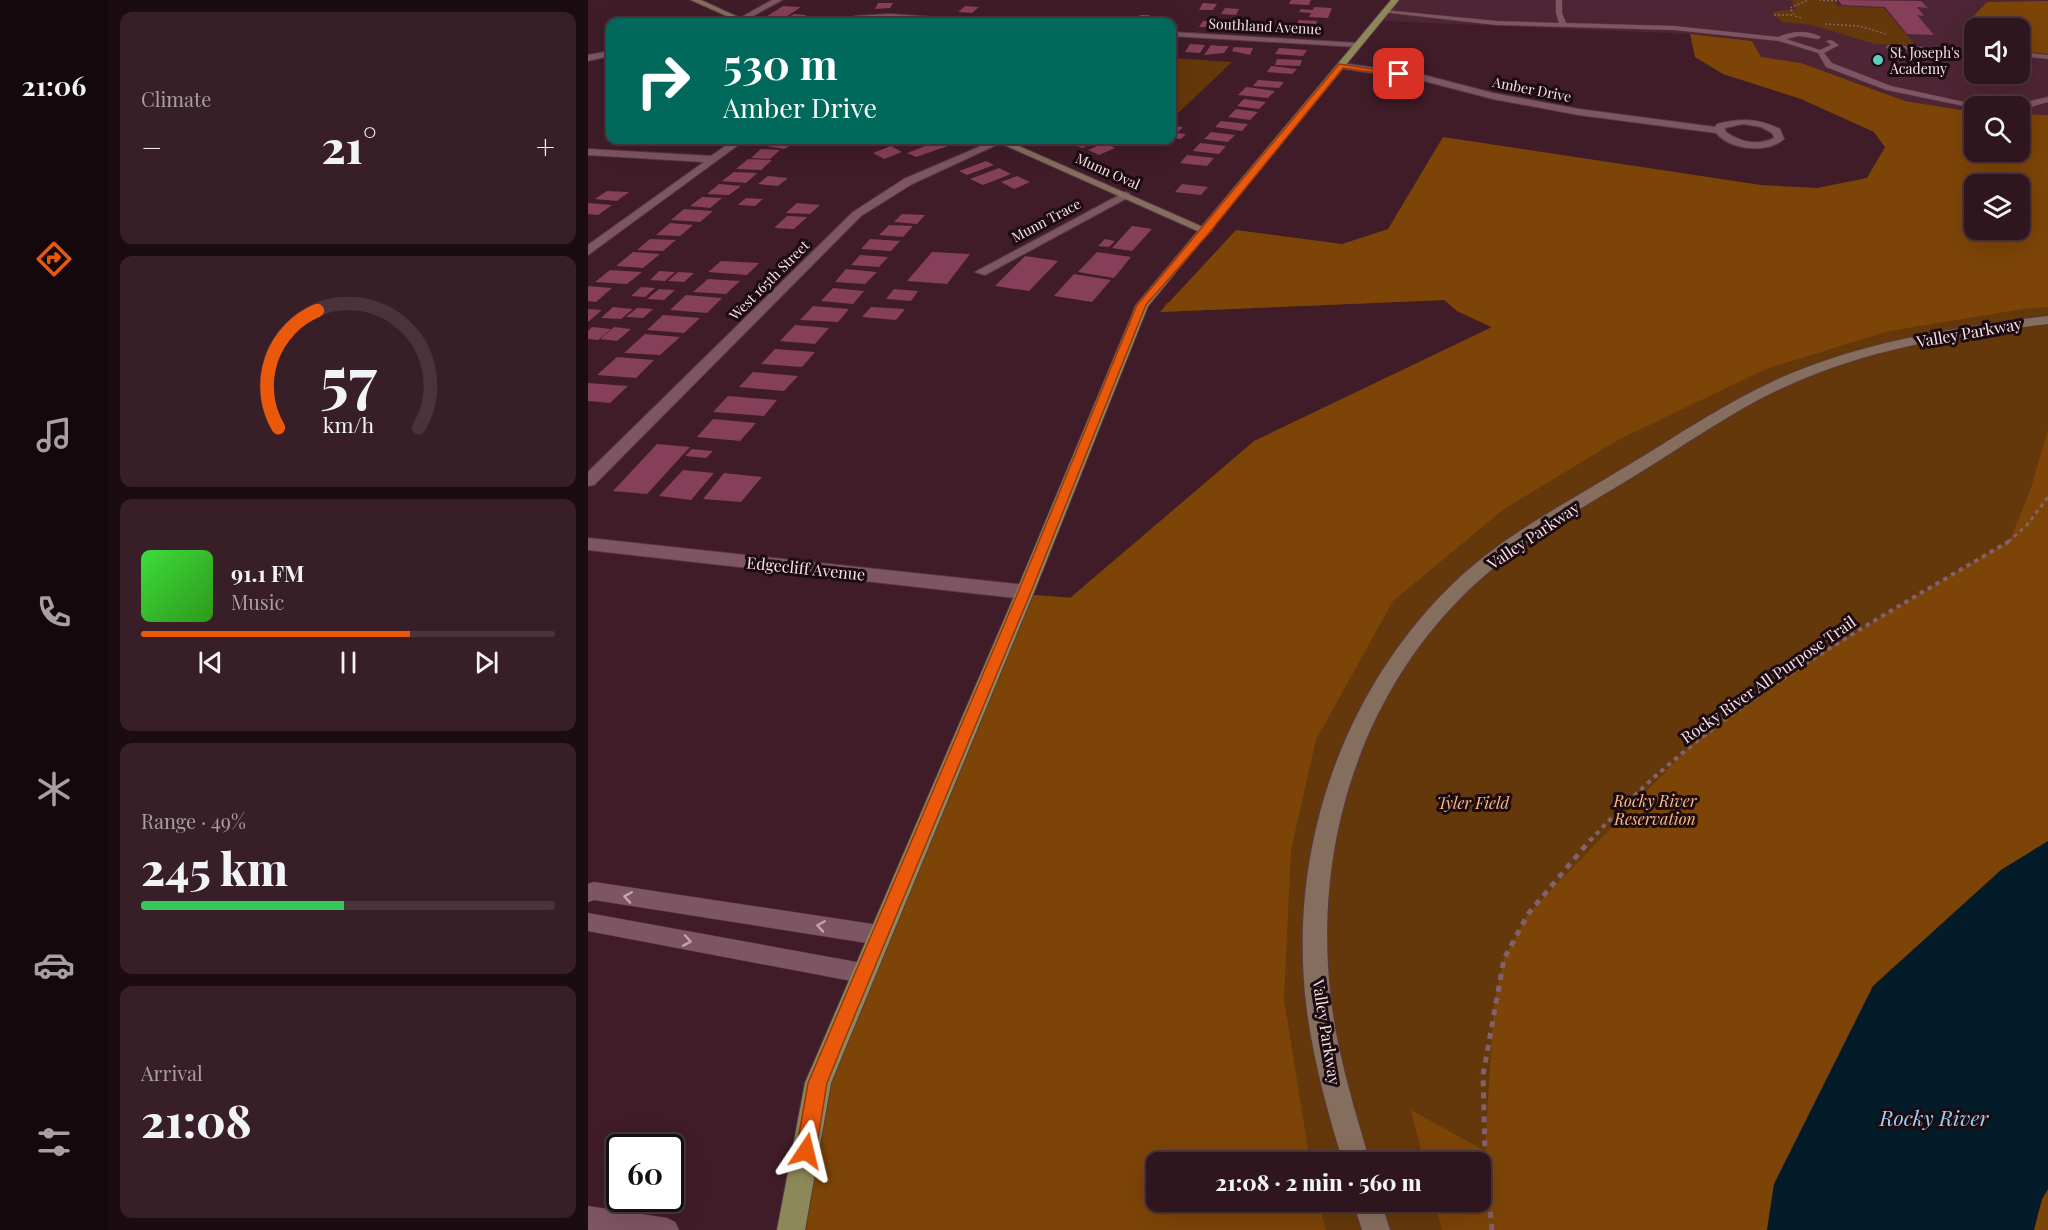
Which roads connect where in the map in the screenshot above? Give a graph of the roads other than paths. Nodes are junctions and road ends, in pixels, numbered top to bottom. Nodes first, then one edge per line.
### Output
1 (695, 0) edge
2 (778, 0) edge
3 (1395, 0) edge
4 (1559, 0) edge
5 (1384, 12) junction
6 (733, 18) edge
7 (748, 18) edge
8 (1563, 24) junction
9 (1176, 34) edge
10 (1818, 37) dead end
11 (1922, 38) road end
12 (1780, 39) junction
13 (1829, 41) dead end
14 (1357, 45) junction
15 (1888, 47) dead end
16 (1931, 50) junction
17 (1820, 52) junction
18 (1964, 52) edge
19 (606, 55) edge
20 (2030, 55) edge
21 (2048, 57) edge
22 (588, 58) edge
23 (1341, 66) junction
24 (2048, 99) edge
25 (1964, 104) edge
26 (2030, 105) edge
27 (1719, 130) junction
28 (734, 144) edge
29 (990, 144) edge
30 (1008, 144) edge
31 (588, 152) edge
32 (711, 159) junction
33 (1125, 195) junction
34 (1206, 231) junction
35 (588, 251) edge
36 (981, 272) dead end
37 (2048, 320) edge
38 (588, 481) edge
39 (588, 544) edge
40 (1024, 592) junction
41 (588, 893) edge
42 (588, 922) edge
43 (879, 935) junction
44 (862, 973) junction
45 (1353, 1152) edge
46 (1370, 1212) edge
47 (588, 1218) edge
48 (668, 1230) edge
49 (791, 1230) edge
50 (1376, 1230) edge

1 - 6 street
2 - 7 street
3 - 5 main road
4 - 8 lane
5 - 8 lane
5 - 14 main road
8 - 12 lane
9 - 14 street, Southland Avenue
10 - 12 lane
11 - 16 lane
12 - 17 lane
13 - 17 lane
14 - 23 main road
15 - 16 lane
16 - 18 lane
17 - 25 lane
19 - 22 street
20 - 21 lane
23 - 27 street, Amber Drive
23 - 34 main road
24 - 26 lane
27 - 27 street, Amber Drive
28 - 32 street
29 - 38 street, West 165th Street
30 - 33 street, Munn Oval
31 - 32 street
32 - 35 street
33 - 34 street, Munn Oval
33 - 36 street, Munn Trace
34 - 40 main road
37 - 45 street, Valley Parkway
39 - 40 street, Edgecliff Avenue
40 - 43 main road
43 -> 41 lane
42 -> 44 lane
43 - 44 main road
44 - 49 main road
46 - 50 street
47 - 48 lane

